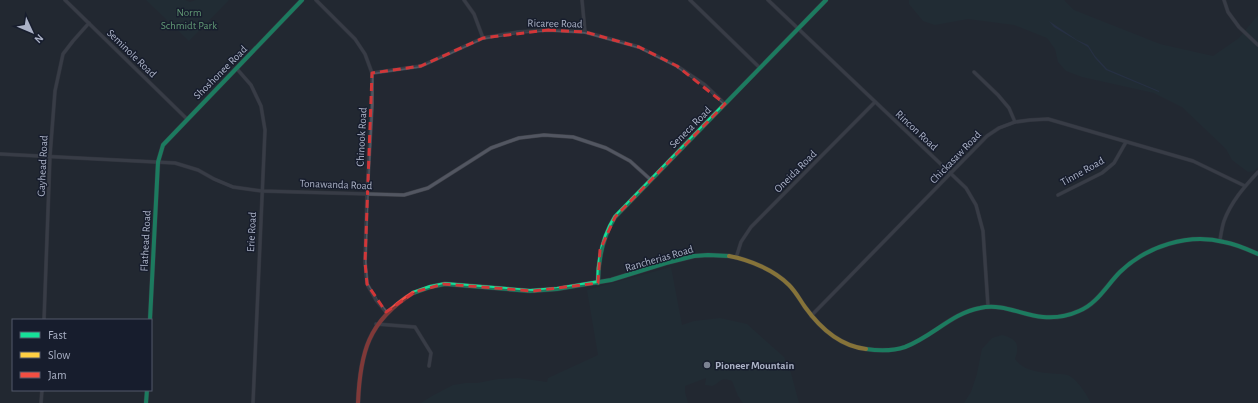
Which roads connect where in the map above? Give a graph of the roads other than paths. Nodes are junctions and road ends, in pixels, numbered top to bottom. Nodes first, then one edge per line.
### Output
1 (65, 0) edge
2 (302, 0) edge
3 (316, 0) edge
4 (464, 0) edge
5 (582, 0) edge
6 (690, 0) edge
7 (768, 0) edge
8 (826, 0) edge
9 (1224, 0) edge
10 (89, 24) junction
11 (798, 29) junction
12 (585, 32) junction
13 (483, 38) junction
14 (1258, 45) edge
15 (760, 68) junction
16 (237, 69) junction
17 (974, 72) dead end
18 (372, 73) junction
19 (875, 102) junction
20 (725, 104) junction
21 (187, 119) junction
22 (1014, 122) junction
23 (1126, 142) junction
24 (0, 154) edge
25 (50, 156) junction
26 (158, 162) junction
27 (1258, 172) edge
28 (951, 174) junction
29 (650, 180) junction
30 (1245, 186) junction
31 (262, 191) junction
32 (367, 195) junction
33 (1058, 195) dead end
34 (1220, 240) junction
35 (1258, 254) edge
36 (736, 258) junction
37 (598, 283) junction
38 (988, 306) junction
39 (386, 312) junction
40 (811, 316) junction
41 (44, 319) edge
42 (150, 319) edge
43 (376, 324) junction
44 (429, 366) dead end
45 (42, 391) edge
46 (147, 391) edge
47 (41, 403) edge
48 (146, 403) edge
49 (253, 403) edge
50 (358, 403) edge

1 - 10 street, Seminole Road
2 - 16 street, Shoshonee Road
3 - 18 street, Chinook Road
4 - 13 street
5 - 12 street
6 - 15 street
7 - 11 street, Rincon Road
8 - 11 street, Seneca Road
9 - 14 street
10 - 21 street, Seminole Road
10 - 25 street, Gayhead Road
11 - 15 street, Seneca Road
11 - 19 street, Rincon Road
12 - 13 street, Ricaree Road
12 - 20 street, Ricaree Road
13 - 18 street, Ricaree Road
15 - 20 street, Seneca Road
16 - 21 street, Shoshonee Road
16 - 31 street, Erie Road
17 - 22 street
18 - 32 street, Chinook Road
19 - 28 street, Rincon Road
19 - 36 street, Oneida Road
20 - 29 street, Seneca Road
21 - 26 street, Shoshonee Road
22 - 23 street, Chickasaw Road
22 - 28 street, Chickasaw Road
23 - 30 street, Chickasaw Road
23 - 33 street, Tinne Road
24 - 25 street, Tonawanda Road
25 - 26 street, Tonawanda Road
25 - 41 street, Gayhead Road
26 - 31 street, Tonawanda Road
26 - 42 street, Flathead Road
27 - 30 street
28 - 38 street, Rincon Road
28 - 40 street, Chickasaw Road
29 - 32 street, Tonawanda Road
29 - 37 street, Seneca Road
30 - 34 street
31 - 32 street, Tonawanda Road
31 - 49 street, Erie Road
32 - 39 street, Chinook Road
34 - 35 street, Rancherias Road
34 - 38 street, Rancherias Road
36 - 37 street, Rancherias Road
36 - 40 street, Rancherias Road
37 - 39 street, Rancherias Road
38 - 40 street, Rancherias Road
39 - 43 street, Rancherias Road
43 - 44 street
43 - 50 street, Rancherias Road
45 - 47 street
46 - 48 street

